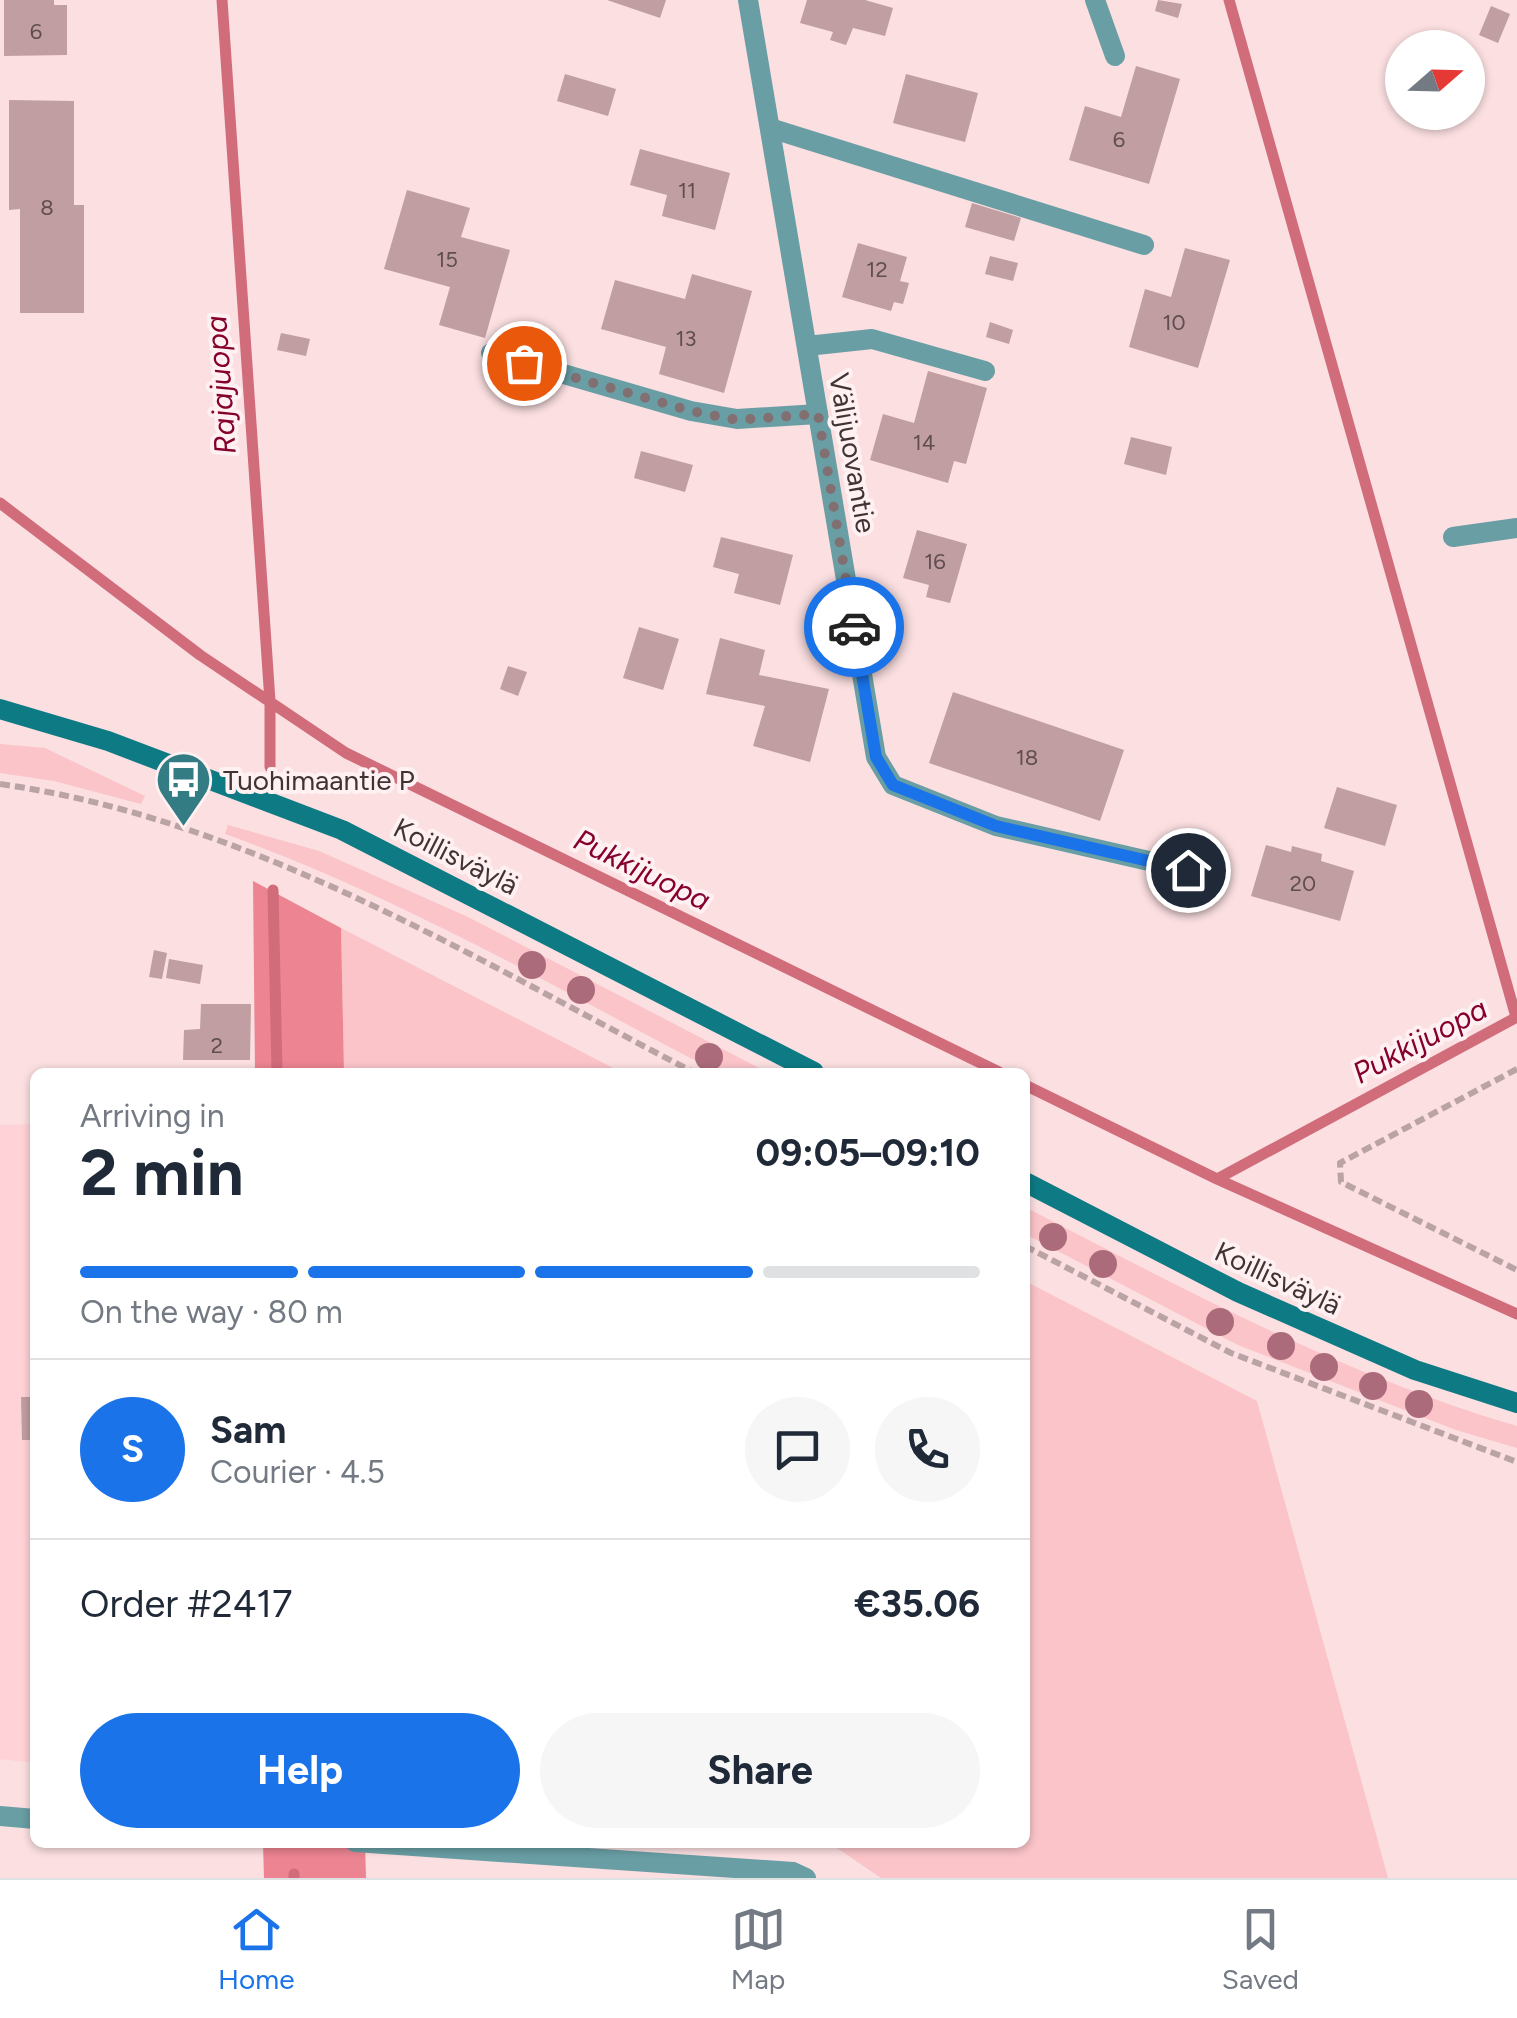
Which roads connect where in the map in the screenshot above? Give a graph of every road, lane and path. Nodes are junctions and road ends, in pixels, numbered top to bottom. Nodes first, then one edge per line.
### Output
1 (748, 0) edge
2 (1096, 0) edge
3 (1114, 56) dead end
4 (770, 128) junction
5 (1144, 245) dead end
6 (807, 346) junction
7 (491, 353) dead end
8 (985, 372) dead end
9 (818, 414) junction
10 (1517, 528) edge
11 (1453, 537) dead end
12 (0, 709) edge
13 (0, 784) edge
14 (1188, 870) dead end
15 (685, 1068) edge
16 (806, 1068) edge
17 (1517, 1070) edge
18 (1030, 1185) edge
19 (1030, 1249) edge
20 (1517, 1270) edge
21 (1517, 1402) edge
22 (1517, 1462) edge
23 (0, 1816) edge
24 (30, 1819) edge
25 (443, 1848) edge
26 (806, 1878) edge

1 - 4 street, Välijuovantie
2 - 3 street
4 - 5 street
4 - 6 street, Välijuovantie
6 - 8 street
6 - 9 street, Välijuovantie
7 - 9 street
9 - 14 street, Välijuovantie
10 - 11 street
12 - 16 main road, Koillisväylä
13 - 15 path
17 - 20 path
18 - 21 main road, Koillisväylä
19 - 22 path
23 - 24 street
25 - 26 street

